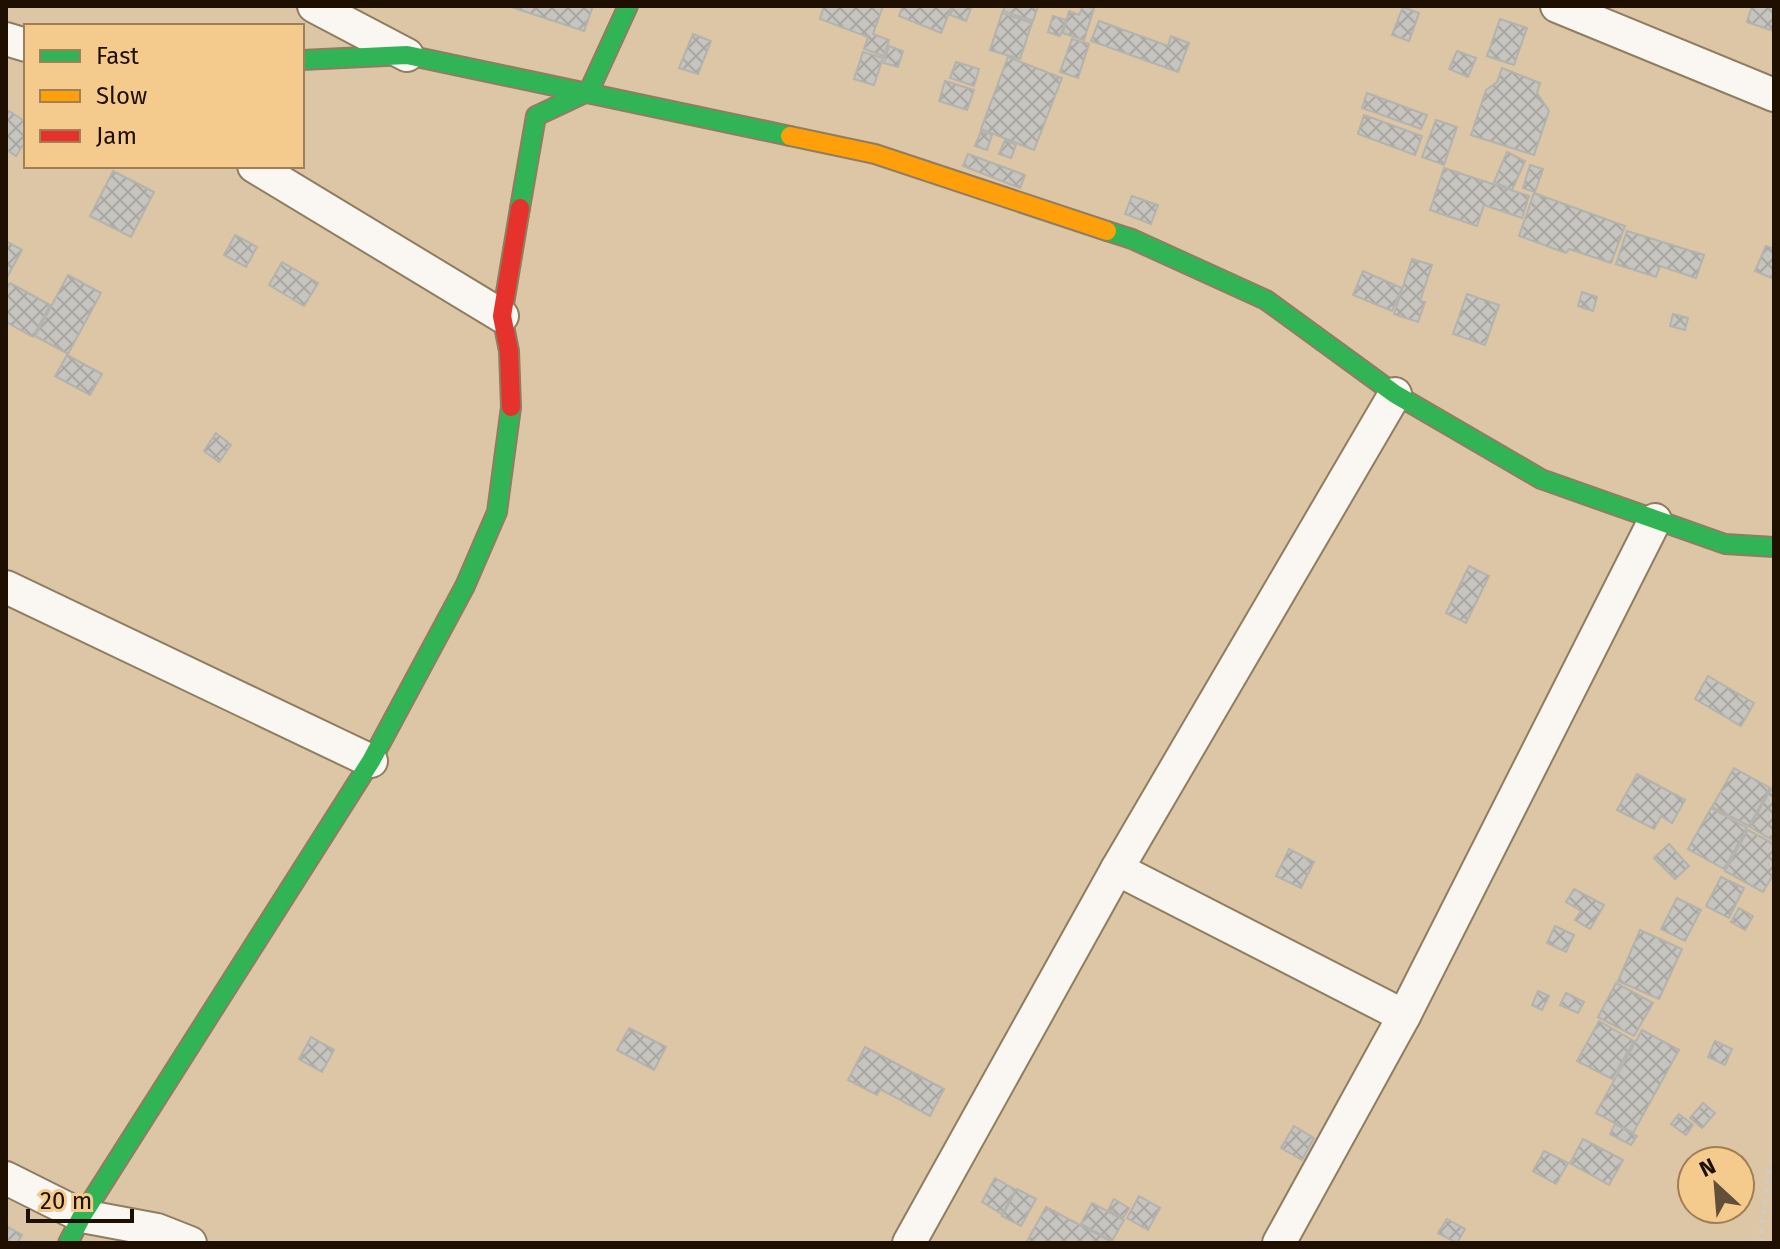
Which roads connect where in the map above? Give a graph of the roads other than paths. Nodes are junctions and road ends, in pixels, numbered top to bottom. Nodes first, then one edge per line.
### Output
1 (314, 6) edge
2 (628, 6) edge
3 (1557, 6) edge
4 (407, 55) junction
5 (304, 60) edge
6 (589, 91) junction
7 (1774, 95) edge
8 (257, 168) edge
9 (502, 316) junction
10 (1395, 394) junction
11 (1655, 520) junction
12 (1774, 547) edge
13 (6, 587) edge
14 (371, 761) junction
15 (1117, 869) junction
16 (1404, 1016) junction
17 (6, 1178) edge
18 (75, 1229) edge
19 (190, 1243) edge
20 (909, 1243) edge
21 (1279, 1243) edge

1 - 4 street
2 - 6 street
3 - 7 street
4 - 5 street
4 - 6 street
6 - 9 street
6 - 10 street
8 - 9 street
9 - 14 street
10 - 11 street
10 - 15 street
11 - 12 street
11 - 16 street
13 - 14 street
14 - 18 street
15 - 16 street
15 - 20 street
16 - 21 street
17 - 18 street
18 - 19 street

